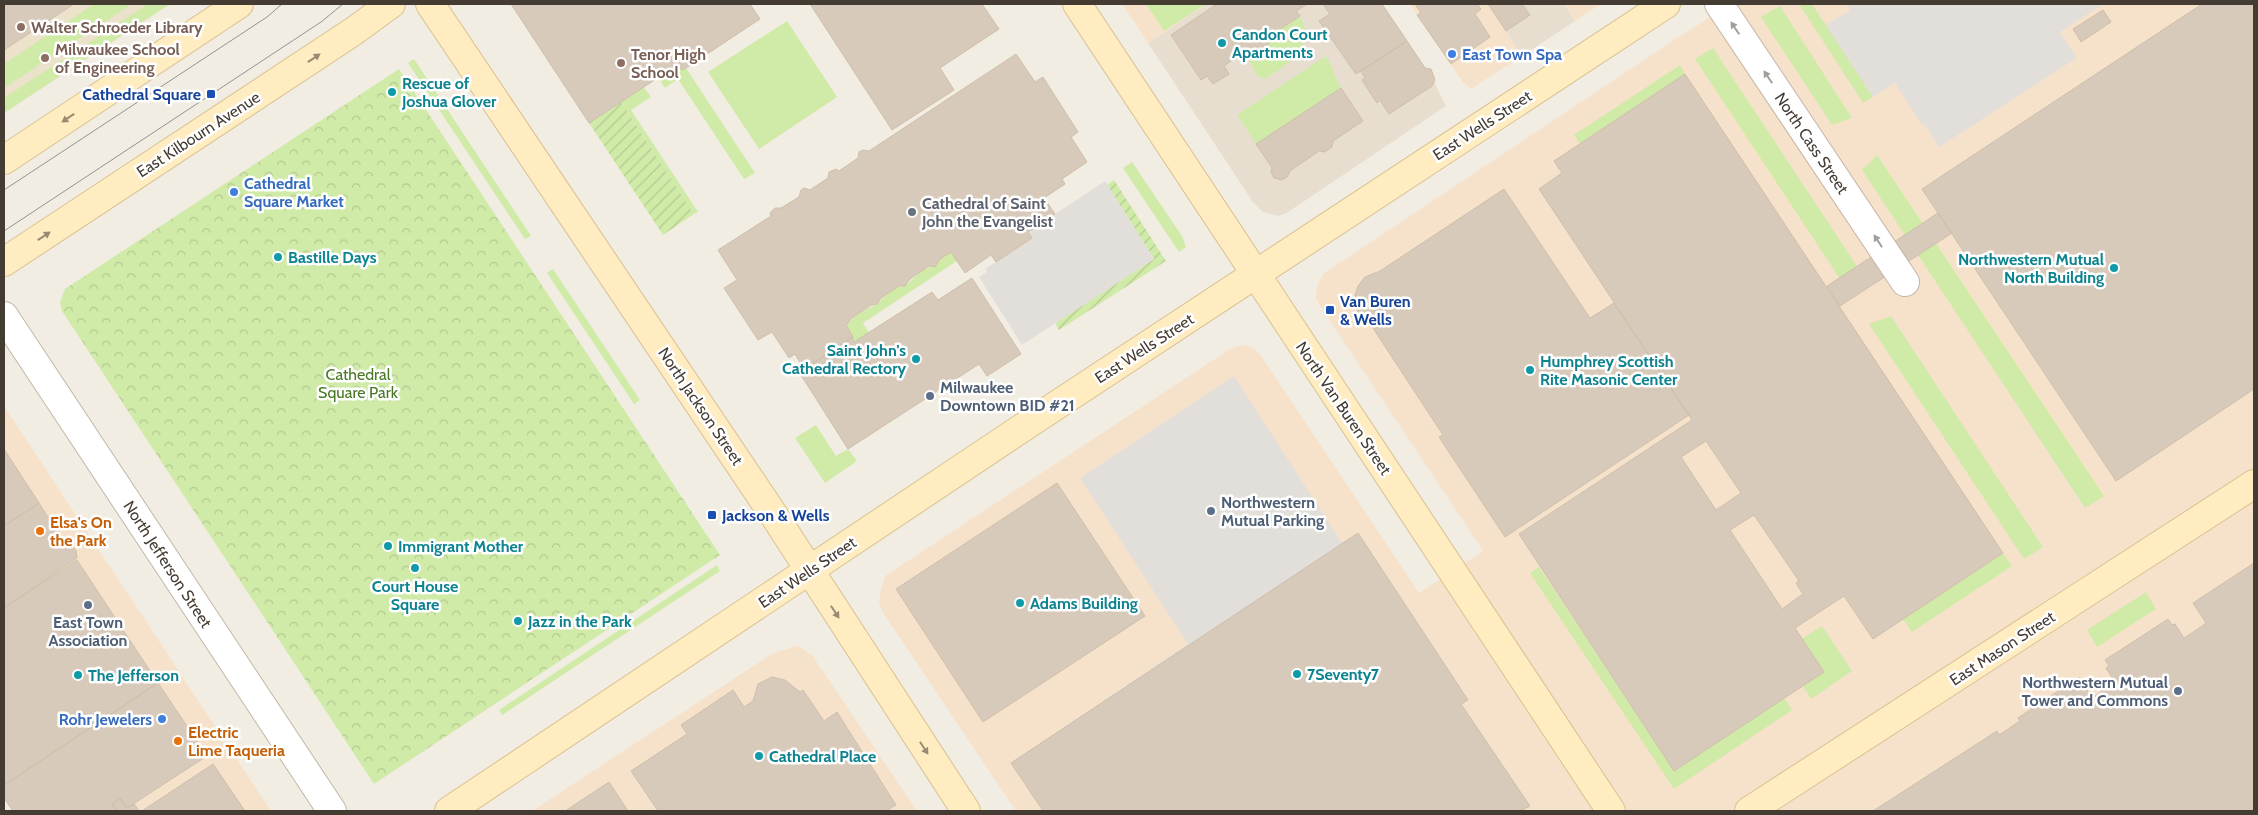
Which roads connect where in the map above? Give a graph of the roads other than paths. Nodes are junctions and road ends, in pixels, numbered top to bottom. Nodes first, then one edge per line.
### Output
1 (239, 4) edge
2 (391, 4) edge
3 (430, 4) edge
4 (1077, 4) edge
5 (1666, 4) edge
6 (1719, 4) edge
7 (4, 160) edge
8 (4, 262) edge
9 (1256, 274) junction
10 (1905, 282) dead end
11 (4, 316) edge
12 (2254, 484) edge
13 (809, 570) junction
14 (332, 811) edge
15 (449, 811) edge
16 (966, 811) edge
17 (1611, 811) edge
18 (1749, 811) edge

1 -> 7 main road
8 -> 2 main road, East Kilbourn Avenue
3 - 13 main road, North Jackson Street
4 - 9 main road, North Van Buren Street
5 - 9 main road, East Wells Street
10 -> 6 street, North Cass Street
9 - 13 main road, East Wells Street
9 - 17 main road, North Van Buren Street
11 - 14 street, North Jefferson Street
12 - 18 main road, East Mason Street
13 - 15 main road, East Wells Street
13 -> 16 main road, North Jackson Street

